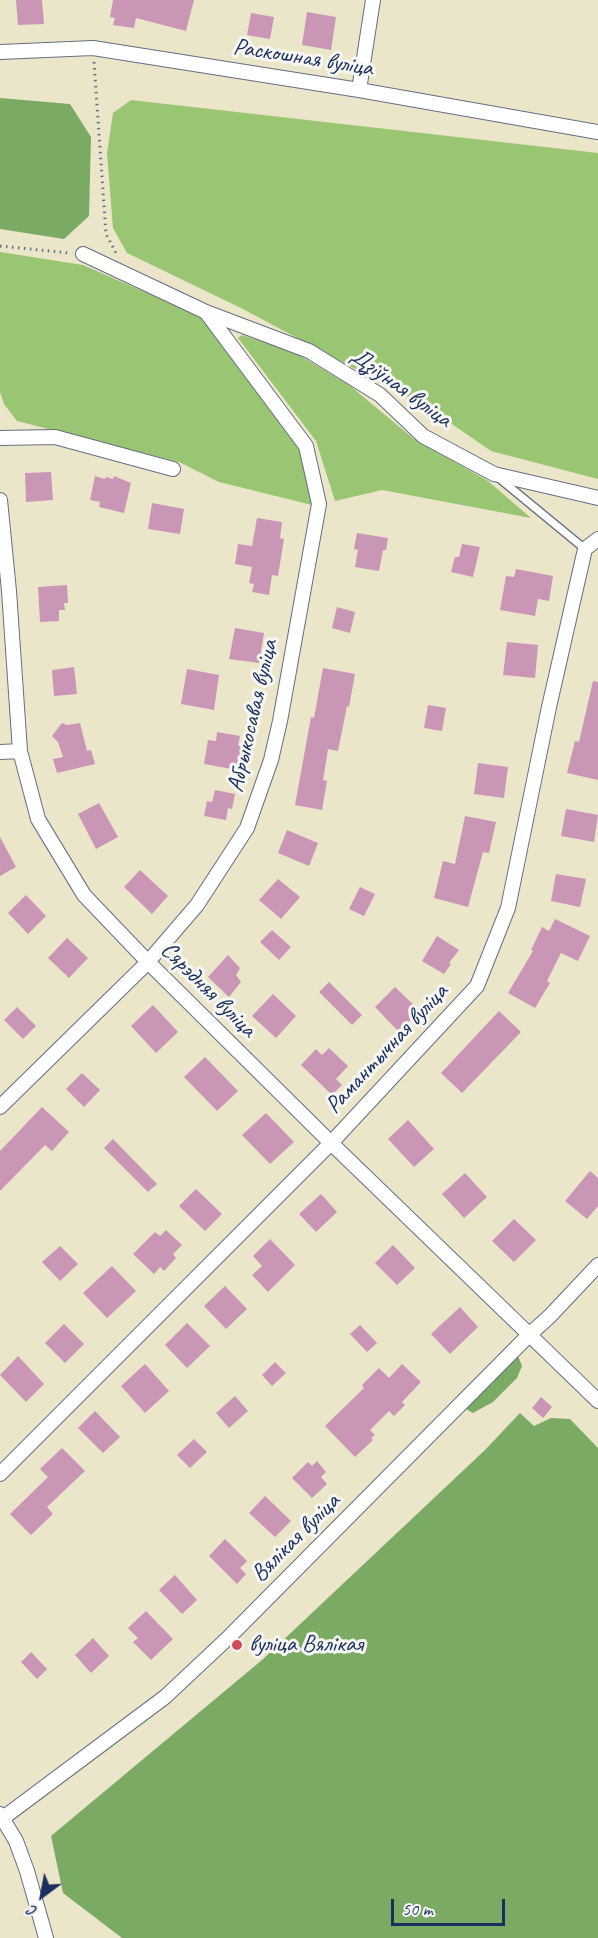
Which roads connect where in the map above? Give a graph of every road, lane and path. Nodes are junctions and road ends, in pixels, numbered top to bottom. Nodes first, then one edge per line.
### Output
1 (373, 0) edge
2 (93, 48) junction
3 (0, 52) edge
4 (359, 90) junction
5 (598, 132) edge
6 (0, 246) edge
7 (83, 254) joint
8 (128, 275) junction
9 (206, 312) junction
10 (0, 438) edge
11 (172, 469) dead end
12 (494, 474) junction
13 (598, 498) edge
14 (0, 500) edge
15 (598, 539) edge
16 (585, 549) junction
17 (20, 751) junction
18 (0, 752) edge
19 (148, 962) junction
20 (0, 1107) edge
21 (331, 1143) junction
22 (598, 1265) edge
23 (529, 1335) junction
24 (598, 1401) edge
25 (0, 1474) edge
26 (2, 1816) edge
27 (46, 1938) edge

1 - 4 street
2 - 3 street, Раскошная вуліца
2 - 4 street, Раскошная вуліца
2 - 8 path
4 - 5 street, Раскошная вуліца
6 - 7 path
7 - 8 street, Дзіўная вуліца
8 - 9 street, Дзіўная вуліца
9 - 12 street, Дзіўная вуліца
9 - 19 street, Абрыкосавая вуліца
10 - 11 street
12 - 13 street, Дзіўная вуліца
12 - 16 lane
14 - 17 street, Сярэдняя вуліца
15 - 16 street
16 - 21 street, Рамантычная вуліца
17 - 18 street
17 - 19 street, Сярэдняя вуліца
19 - 20 street, Абрыкосавая вуліца
19 - 21 street, Сярэдняя вуліца
21 - 23 street, Сярэдняя вуліца
21 - 25 street, Рамантычная вуліца
22 - 23 street, Вялікая вуліца
23 - 24 street, Сярэдняя вуліца
23 - 26 street, Вялікая вуліца
26 - 27 street

